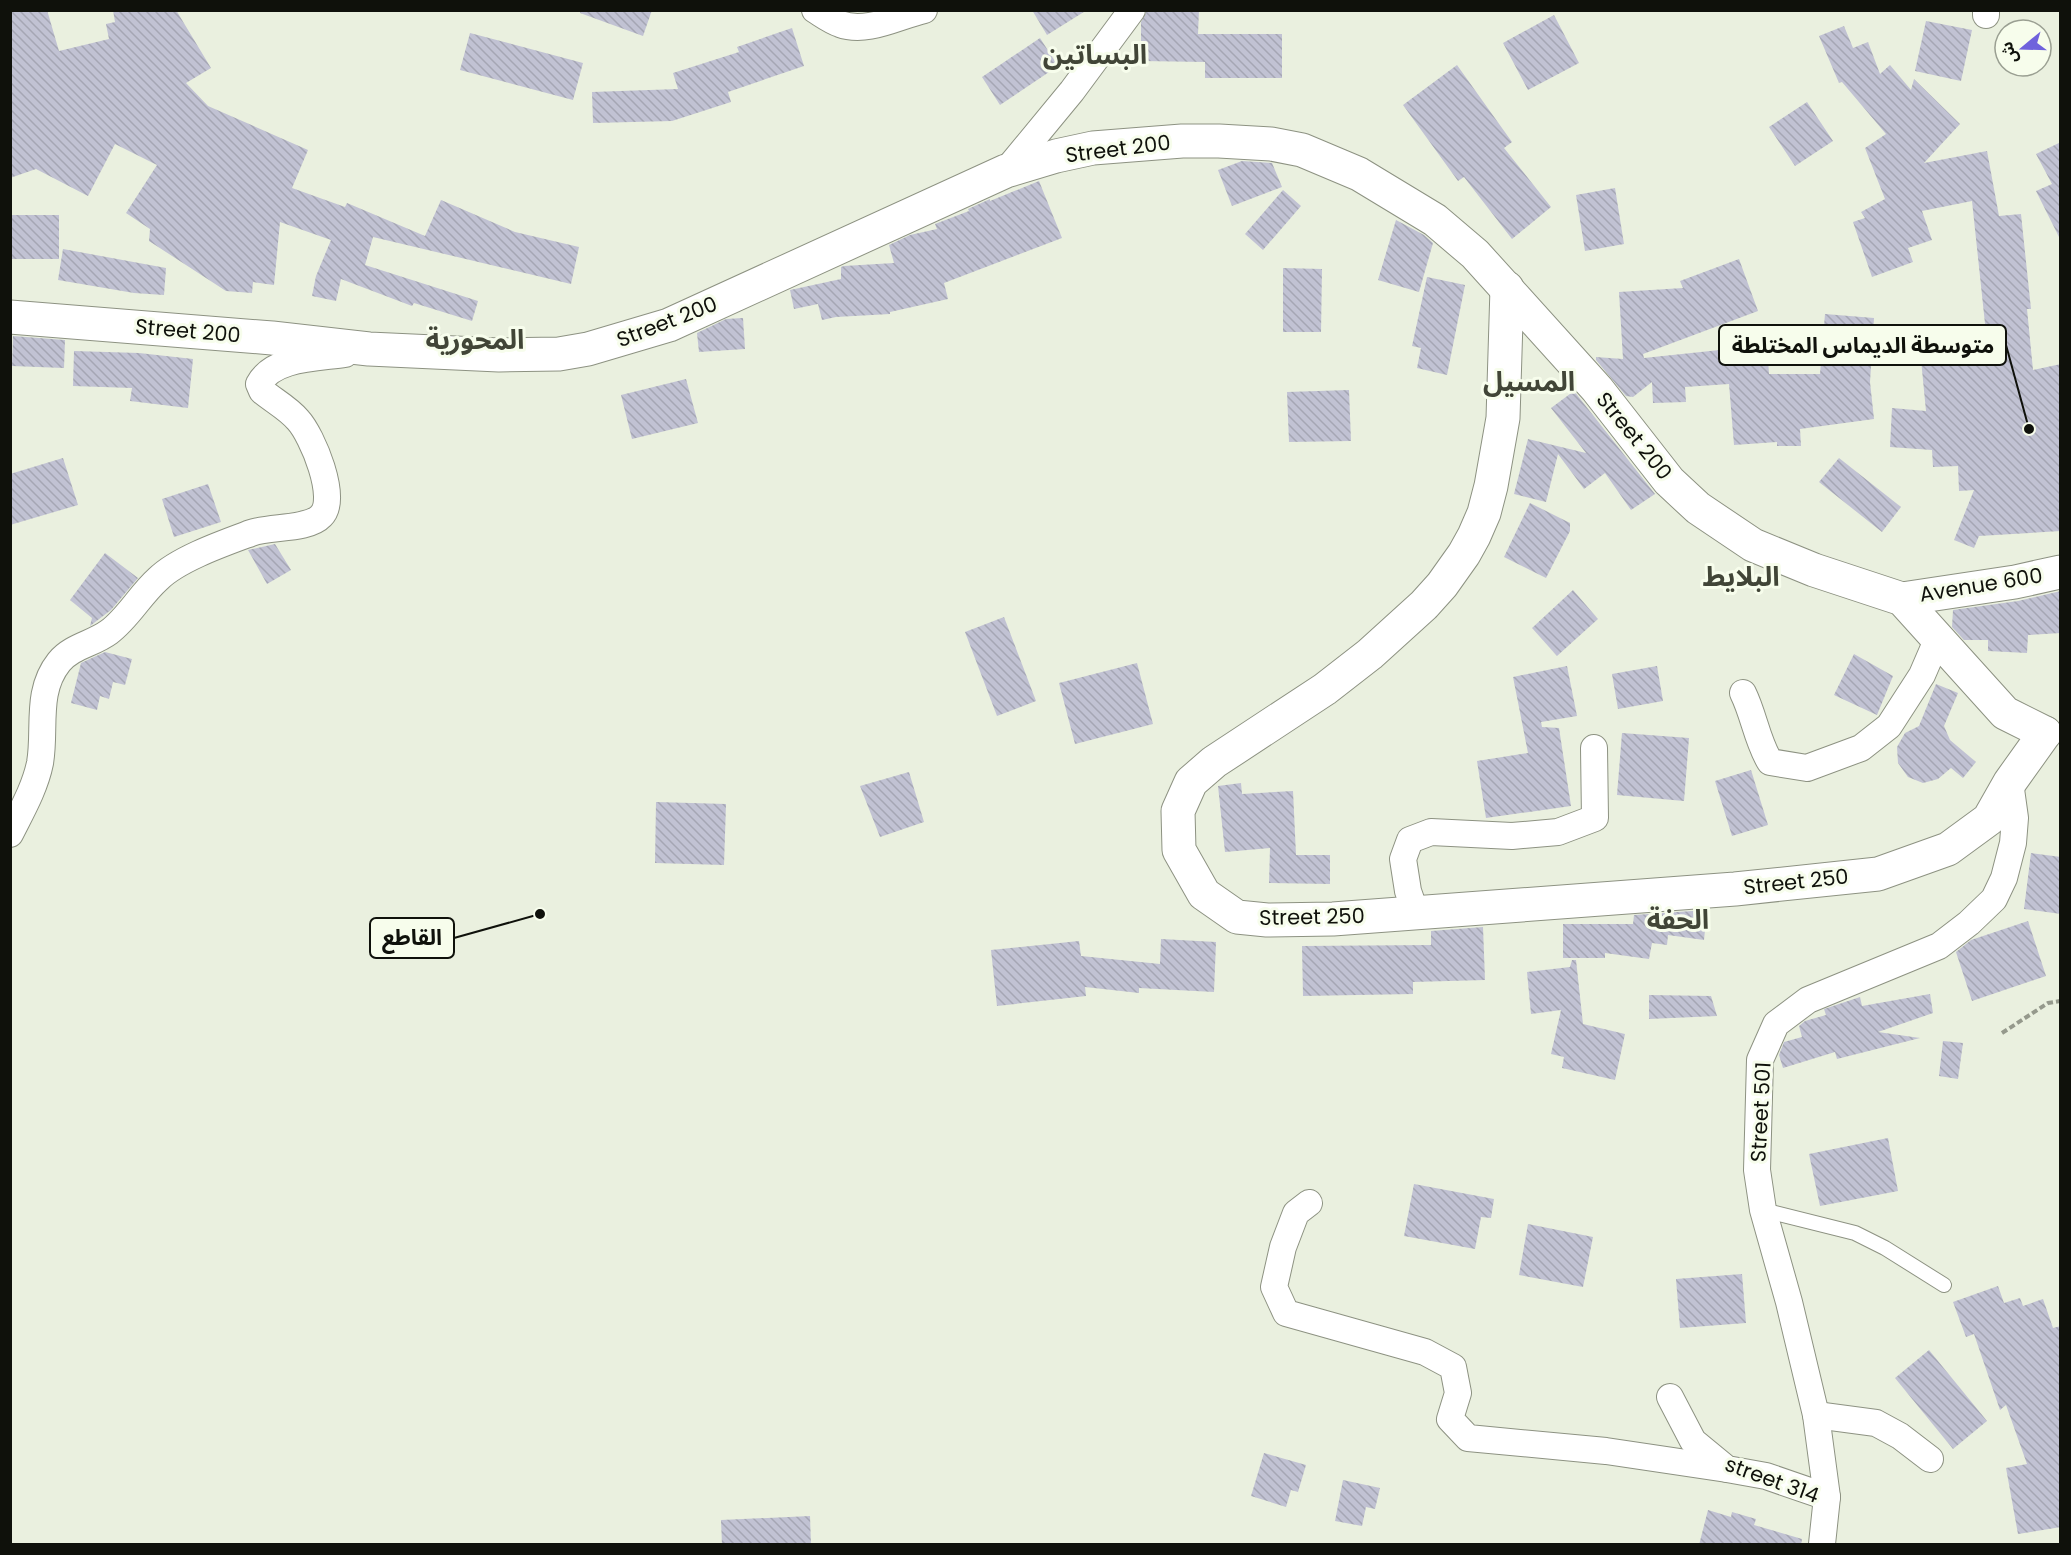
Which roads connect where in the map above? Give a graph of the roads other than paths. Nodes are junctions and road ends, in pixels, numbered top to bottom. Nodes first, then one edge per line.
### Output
1 (814, 10) edge
2 (1132, 10) edge
3 (913, 12) edge
4 (1006, 171) junction
5 (1507, 288) junction
6 (10, 317) edge
7 (369, 349) junction
8 (2061, 572) edge
9 (1902, 598) junction
10 (1938, 638) junction
11 (1743, 693) dead end
12 (2053, 732) edge
13 (1594, 748) dead end
14 (2010, 782) junction
15 (10, 834) edge
16 (1415, 912) junction
17 (1309, 1203) dead end
18 (1763, 1210) junction
19 (1944, 1284) dead end
20 (1670, 1397) dead end
21 (1816, 1415) junction
22 (1930, 1459) dead end
23 (1727, 1469) junction
24 (1827, 1497) junction
25 (1822, 1545) edge

1 - 3 street
2 - 4 street
4 - 5 main road, Street 200
4 - 7 main road, Street 200
5 - 9 main road, Street 200
5 - 16 main road, Street 250
6 - 7 main road, Street 200
7 - 15 street
8 - 9 main road, Avenue 600
9 - 10 main road
10 - 11 street
10 - 12 main road
12 - 14 main road, Street 250
13 - 16 street
14 - 16 main road, Street 250
14 - 18 street, Street 501
17 - 23 street
18 - 19 lane
18 - 21 street, Street 501
20 - 23 street, street 314
21 - 22 street
21 - 24 street, Street 501
23 - 24 street, street 314
24 - 25 street, street 314

